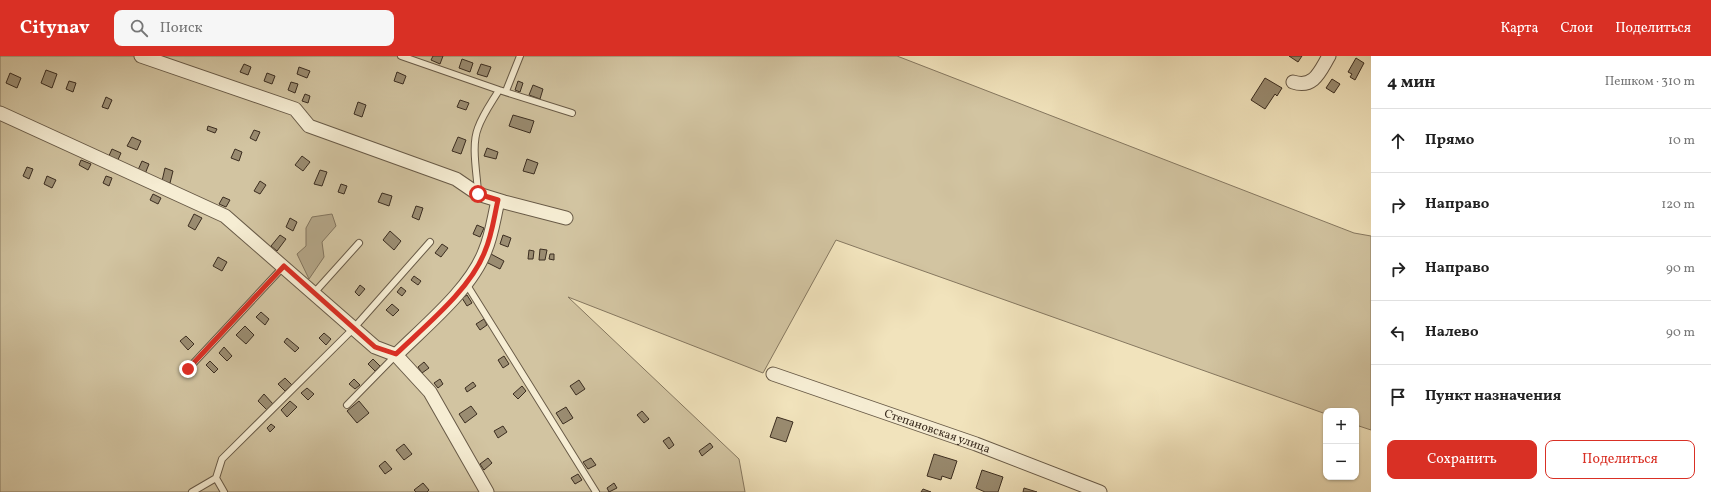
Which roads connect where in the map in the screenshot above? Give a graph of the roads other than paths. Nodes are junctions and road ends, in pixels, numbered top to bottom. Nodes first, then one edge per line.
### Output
1 (141, 56) edge
2 (401, 56) edge
3 (520, 56) edge
4 (1329, 56) edge
5 (1293, 82) dead end
6 (503, 91) junction
7 (0, 113) edge
8 (572, 113) dead end
9 (478, 194) junction
10 (498, 200) junction
11 (566, 218) dead end
12 (430, 242) dead end
13 (359, 243) dead end
14 (284, 266) junction
15 (467, 284) junction
16 (314, 293) junction
17 (353, 328) junction
18 (396, 354) junction
19 (188, 369) dead end
20 (773, 374) dead end
21 (347, 405) dead end
22 (216, 478) junction
23 (192, 492) edge
24 (224, 492) edge
25 (488, 492) edge
26 (596, 492) edge
27 (1100, 492) edge

1 - 9 street
2 - 6 lane
3 - 6 lane
4 - 5 street
6 - 8 lane
6 - 9 lane
7 - 14 street
9 - 10 street
10 - 11 street
10 - 15 street
12 - 17 lane
13 - 16 lane
14 - 16 street
14 - 19 lane
15 - 18 street
15 - 26 lane
16 - 17 street
17 - 18 street
17 - 22 lane
18 - 21 lane
18 - 25 street
20 - 27 street, Степановская улица
22 - 23 lane
22 - 24 lane

